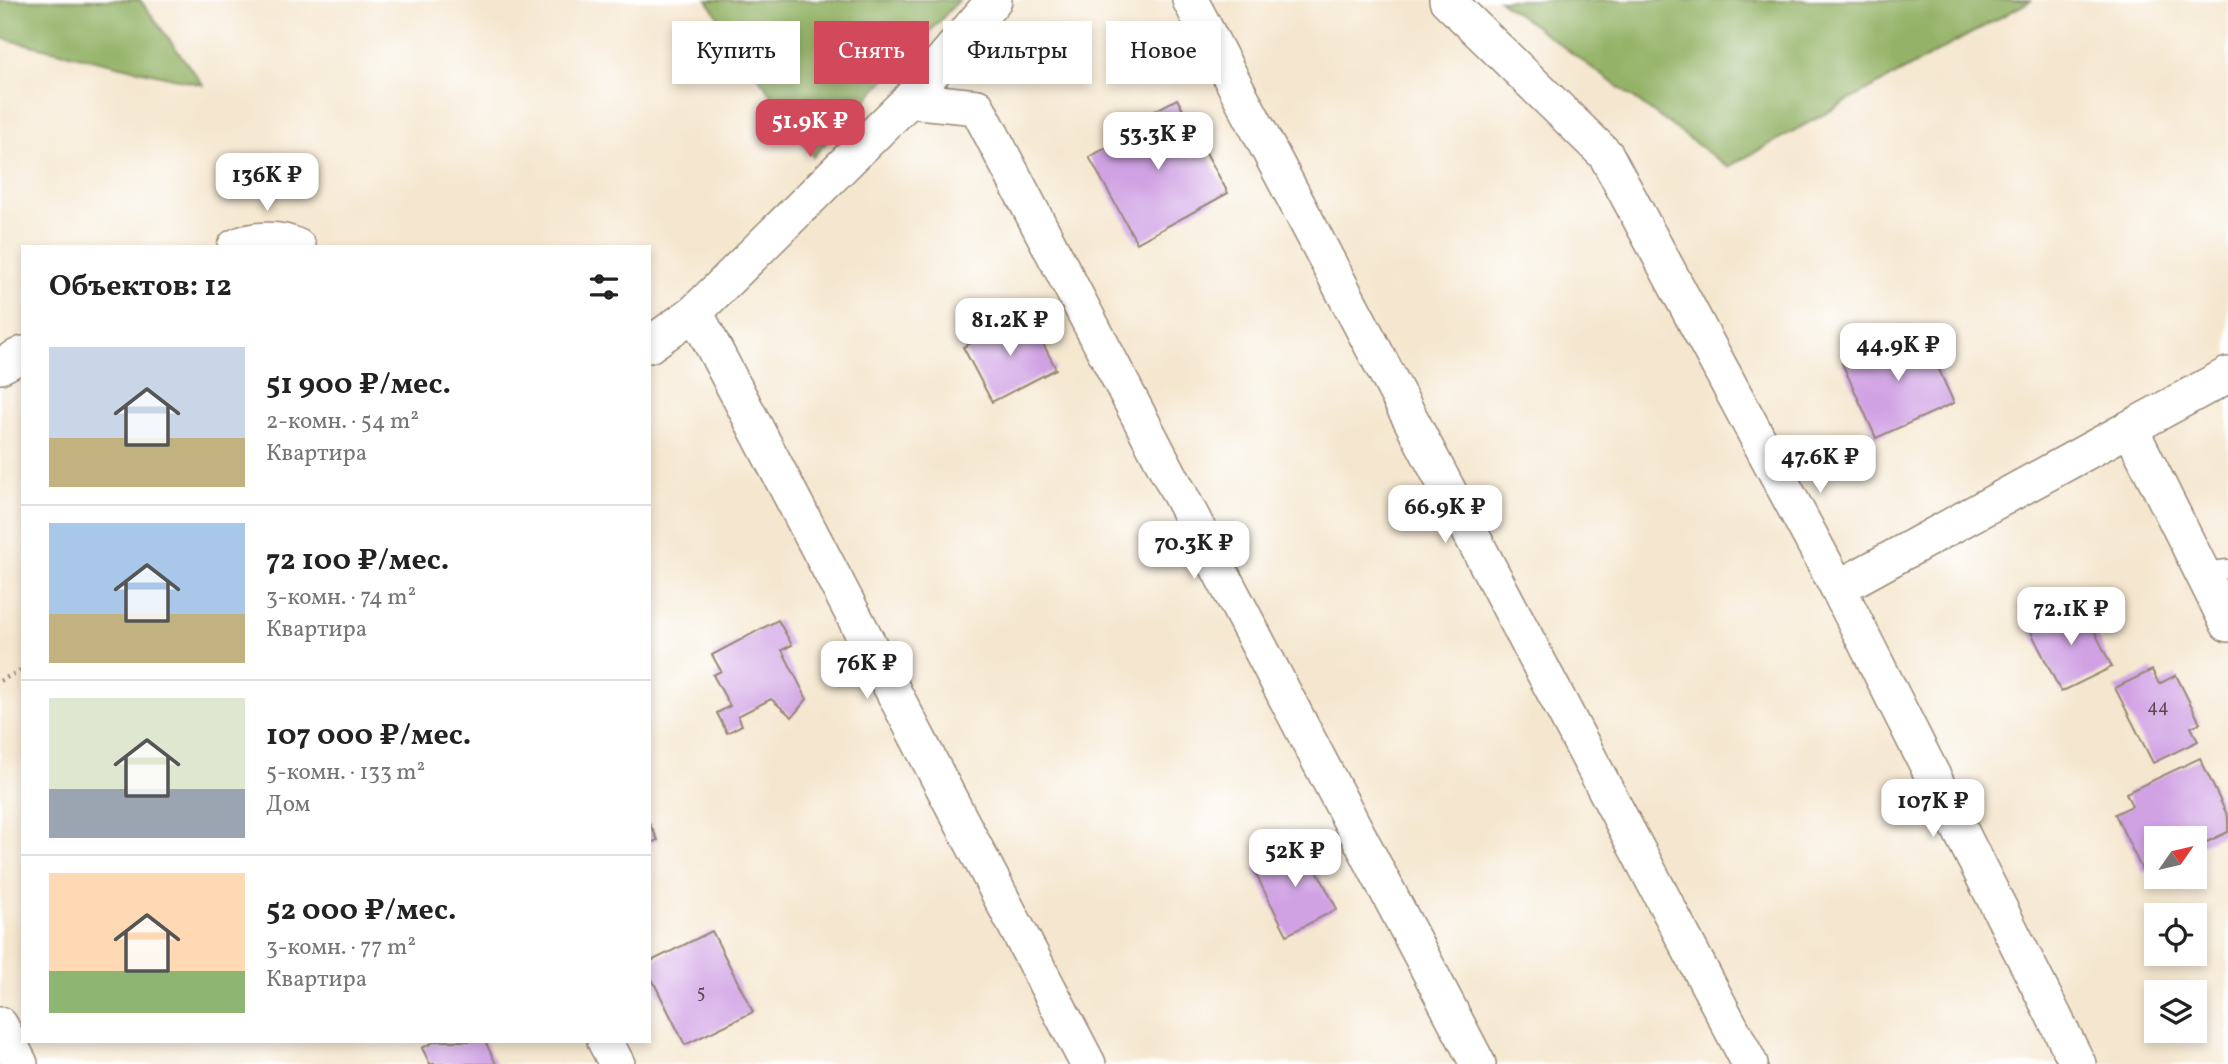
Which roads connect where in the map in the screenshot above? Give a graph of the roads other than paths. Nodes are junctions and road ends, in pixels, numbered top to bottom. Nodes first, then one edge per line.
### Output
1 (994, 0) edge
2 (1190, 0) edge
3 (1447, 0) edge
4 (909, 100) junction
5 (239, 245) edge
6 (294, 245) edge
7 (695, 312) junction
8 (651, 344) edge
9 (21, 355) edge
10 (0, 366) edge
11 (2228, 375) edge
12 (2130, 428) junction
13 (2215, 571) edge
14 (1838, 588) junction
15 (2228, 624) edge
16 (0, 1025) edge
17 (606, 1043) edge
18 (20, 1064) edge
19 (617, 1064) edge
20 (1088, 1064) edge
21 (1478, 1064) edge
22 (1750, 1064) edge
23 (2078, 1064) edge

1 - 4 street
2 - 22 street
3 - 14 street
4 - 7 street
4 - 21 street
5 - 6 street
7 - 8 street
7 - 20 street
9 - 10 street
11 - 12 street
12 - 13 street
12 - 14 street
13 - 15 street
14 - 23 street
16 - 18 street
17 - 19 street

